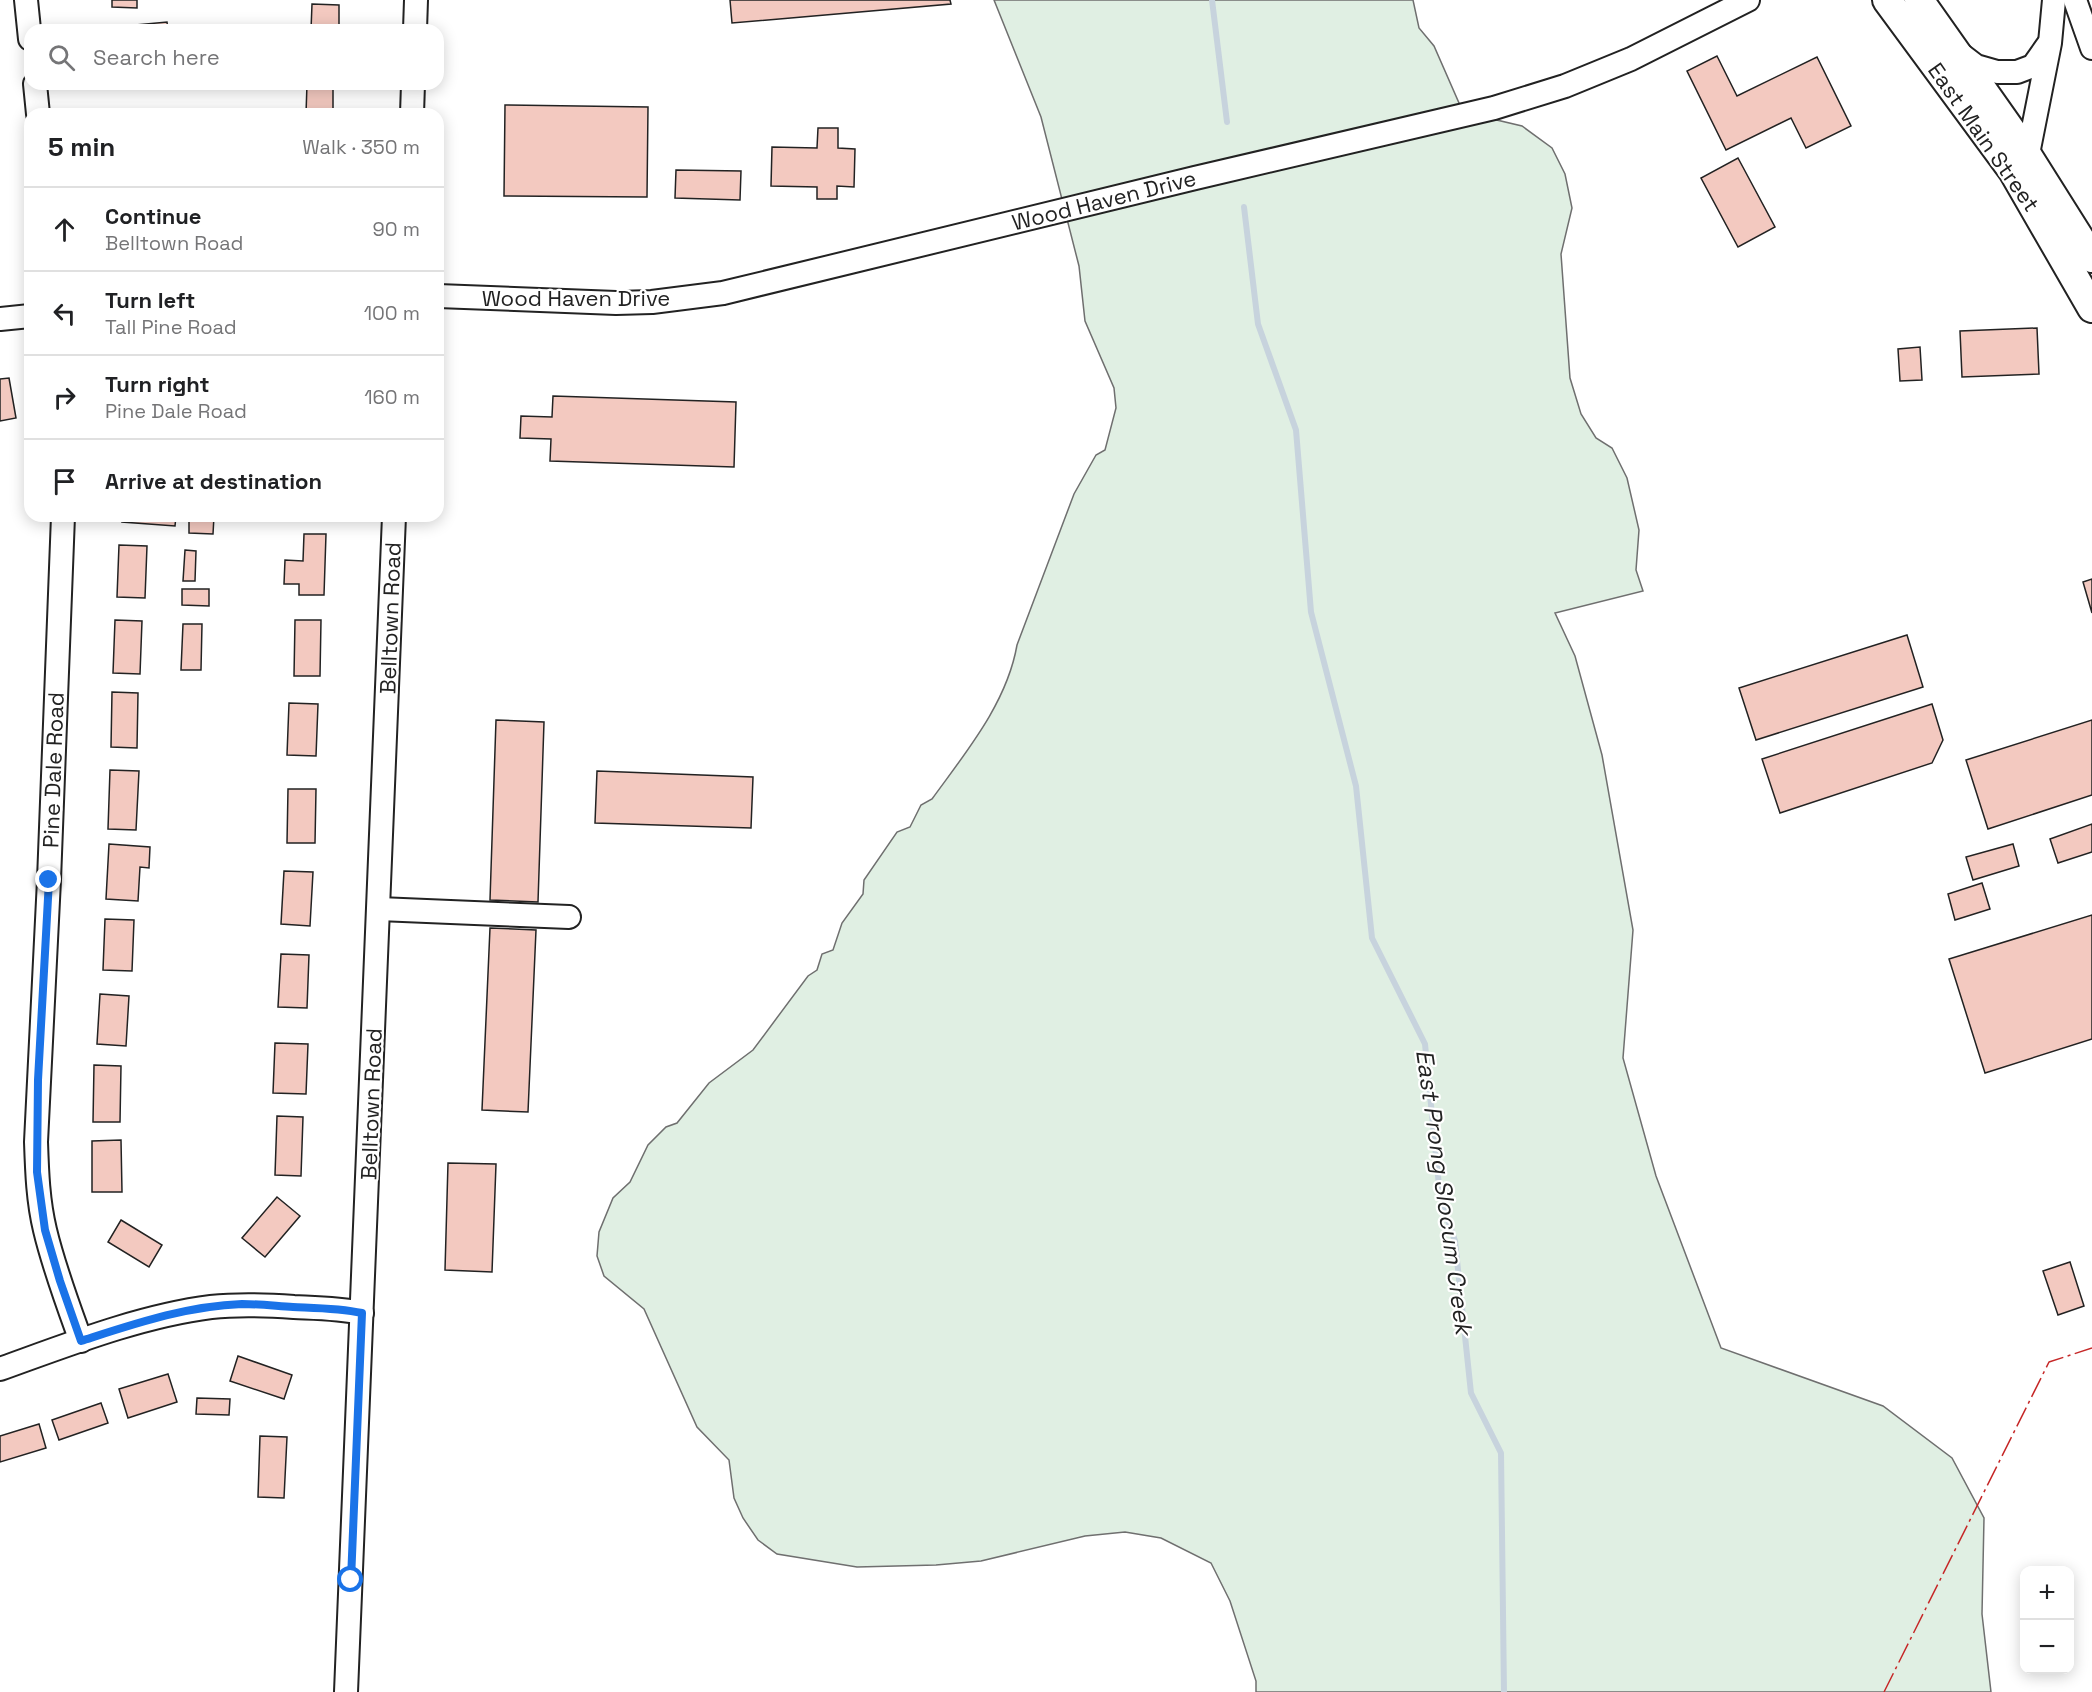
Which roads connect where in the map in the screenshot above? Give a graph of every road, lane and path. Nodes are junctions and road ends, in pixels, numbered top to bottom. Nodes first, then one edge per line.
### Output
1 (26, 0) edge
2 (416, 0) edge
3 (1748, 0) edge
4 (1887, 0) edge
5 (1919, 0) edge
6 (2054, 0) edge
7 (2075, 0) edge
8 (28, 24) edge
9 (415, 24) edge
10 (2050, 43) junction
11 (2092, 48) edge
12 (1958, 53) junction
13 (36, 90) edge
14 (413, 90) edge
15 (37, 108) edge
16 (412, 108) edge
17 (2028, 155) junction
18 (2022, 187) junction
19 (2092, 258) edge
20 (444, 296) edge
21 (2092, 308) edge
22 (24, 317) edge
23 (0, 319) edge
24 (63, 522) edge
25 (394, 522) edge
26 (379, 909) junction
27 (569, 917) dead end
28 (362, 1313) junction
29 (81, 1341) junction
30 (0, 1369) edge
31 (346, 1692) edge

1 - 8 street
2 - 9 street
3 - 20 street, Wood Haven Drive
4 - 18 main road, East Main Street
5 - 12 main road, East Main Street
6 - 10 street
7 - 11 street
10 - 12 street
10 - 17 street
12 - 17 main road, East Main Street
13 - 15 street
14 - 16 street
17 - 18 street
17 - 19 main road, East Main Street
18 - 21 main road, East Main Street
22 - 23 street
24 - 29 street, Pine Dale Road
25 - 26 street, Belltown Road
26 - 27 street
26 - 28 street, Belltown Road
28 - 29 street
28 - 31 street, Belltown Road
29 - 30 street

